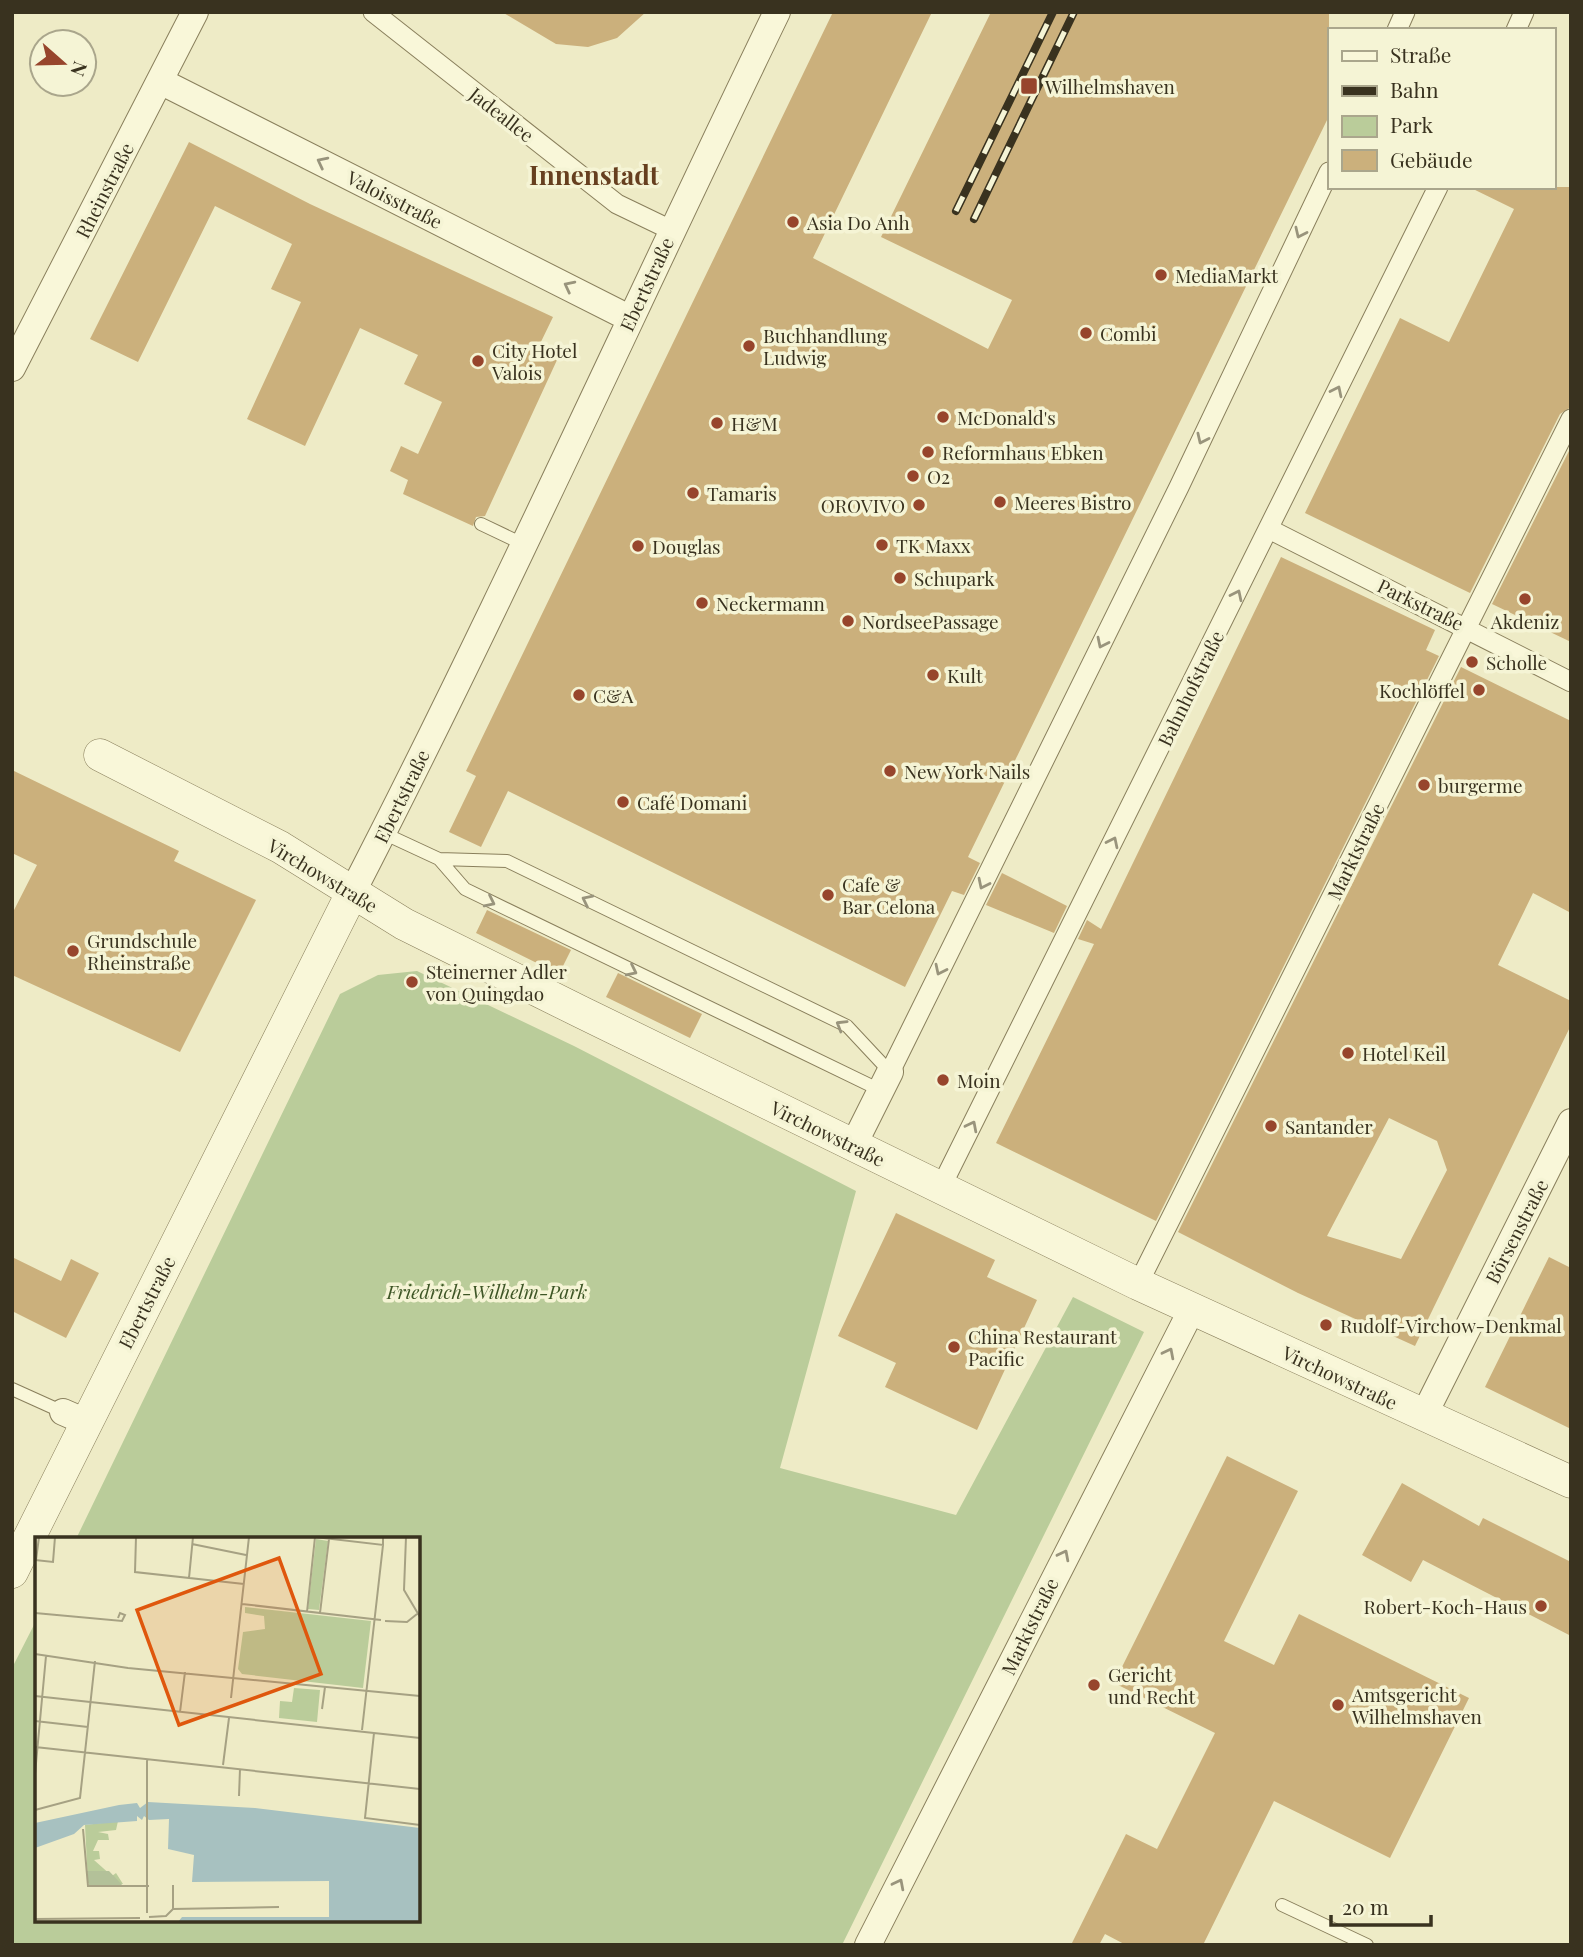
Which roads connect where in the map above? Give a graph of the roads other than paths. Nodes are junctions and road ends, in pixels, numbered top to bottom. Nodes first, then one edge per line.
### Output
1 (195, 12) edge
2 (373, 12) edge
3 (777, 12) edge
4 (1405, 12) edge
5 (1524, 12) edge
6 (1398, 28) edge
7 (1517, 28) edge
8 (160, 81) junction
9 (1328, 174) edge
10 (1437, 189) edge
11 (671, 230) junction
12 (629, 318) junction
13 (13, 363) edge
14 (1571, 419) edge
15 (481, 524) dead end
16 (1269, 529) junction
17 (525, 546) junction
18 (1466, 627) junction
19 (1571, 682) edge
20 (100, 755) dead end
21 (383, 833) junction
22 (439, 859) junction
23 (353, 891) junction
24 (885, 1081) junction
25 (1571, 1122) edge
26 (853, 1146) junction
27 (941, 1187) junction
28 (1138, 1284) junction
29 (1192, 1309) junction
30 (12, 1389) edge
31 (1424, 1415) junction
32 (75, 1417) junction
33 (1571, 1482) edge
34 (12, 1572) edge
35 (1282, 1905) dead end
36 (868, 1945) edge
37 (1367, 1945) edge

1 - 8 street, Rheinstraße
2 - 11 street, Jadeallee
3 - 11 street, Ebertstraße
4 - 6 street
5 - 7 street
12 -> 8 street, Valoisstraße
8 - 13 street, Rheinstraße
9 -> 24 street
16 -> 10 street, Bahnhofstraße
11 - 12 street, Ebertstraße
12 - 17 street, Ebertstraße
14 - 18 street, Marktstraße
15 - 17 lane
16 - 18 street, Parkstraße
27 -> 16 street, Bahnhofstraße
17 - 21 street, Ebertstraße
18 - 19 street, Parkstraße
18 - 28 street, Marktstraße
20 - 23 street, Virchowstraße
21 - 22 lane
21 - 23 street, Ebertstraße
22 -> 24 lane
24 -> 22 lane
23 - 26 street, Virchowstraße
23 - 32 street, Ebertstraße
24 - 26 street
25 - 31 street, Börsenstraße
26 - 27 street, Virchowstraße
27 - 28 street, Virchowstraße
28 - 29 street, Virchowstraße
29 - 31 street, Virchowstraße
36 -> 29 street, Marktstraße
30 - 32 lane
31 - 33 street, Virchowstraße
32 - 34 street, Ebertstraße
35 - 37 lane

